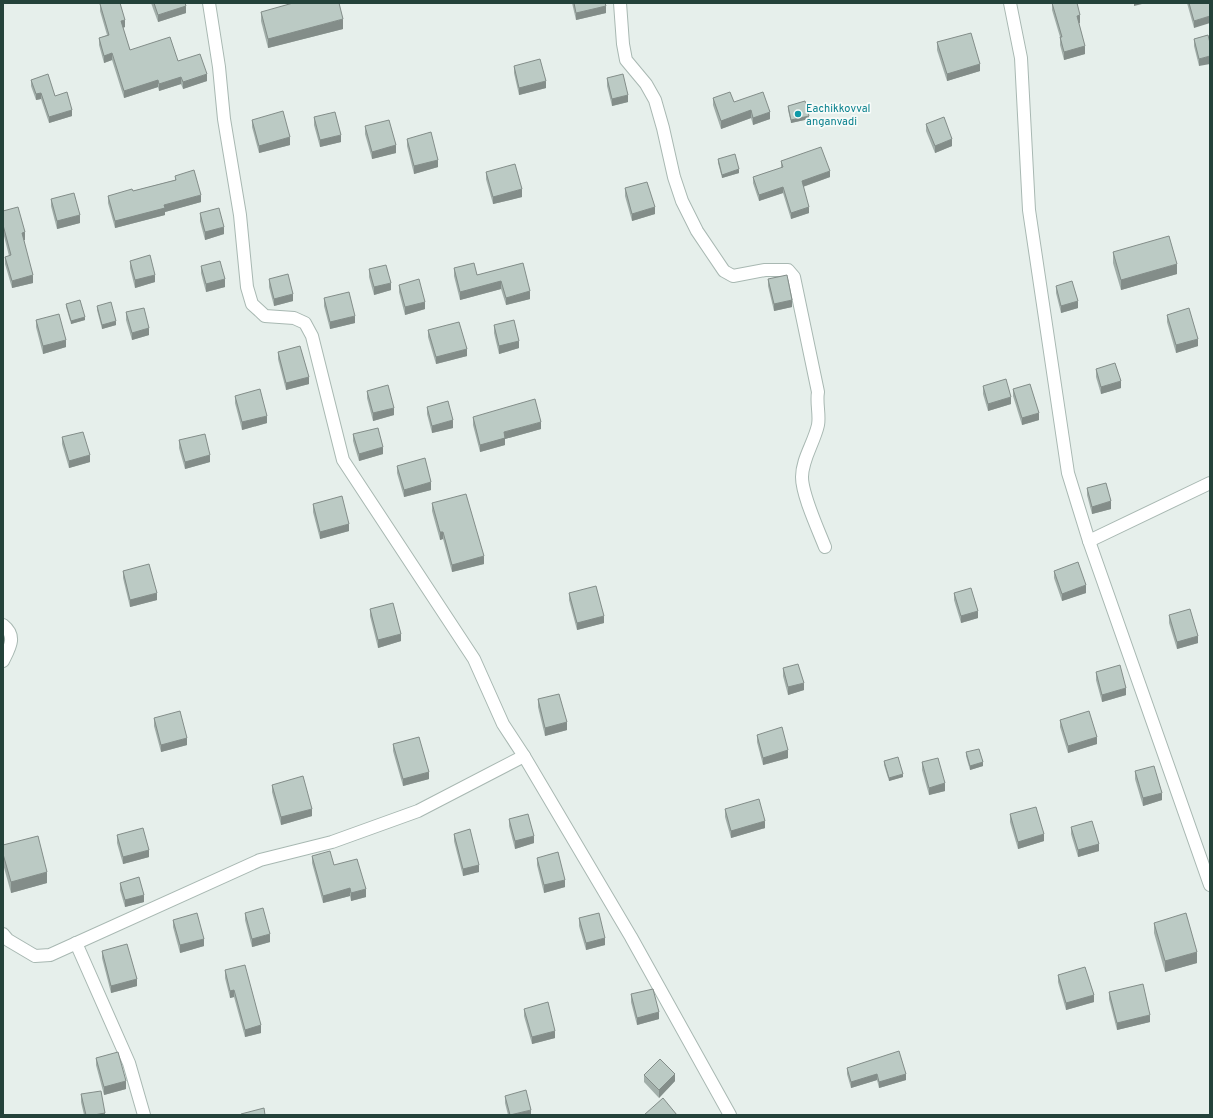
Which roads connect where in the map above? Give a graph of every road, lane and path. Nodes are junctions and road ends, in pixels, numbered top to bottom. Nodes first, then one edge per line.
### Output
1 (209, 3) edge
2 (620, 3) edge
3 (1010, 3) edge
4 (1210, 483) edge
5 (1089, 541) junction
6 (825, 547) dead end
7 (3, 625) edge
8 (3, 661) edge
9 (524, 756) junction
10 (1210, 885) edge
11 (3, 934) edge
12 (76, 943) junction
13 (144, 1115) edge
14 (730, 1115) edge

1 - 9 street
2 - 6 street
3 - 5 street
4 - 5 street
5 - 10 street
7 - 8 street
9 - 12 street
9 - 14 street
11 - 12 street
12 - 13 street

